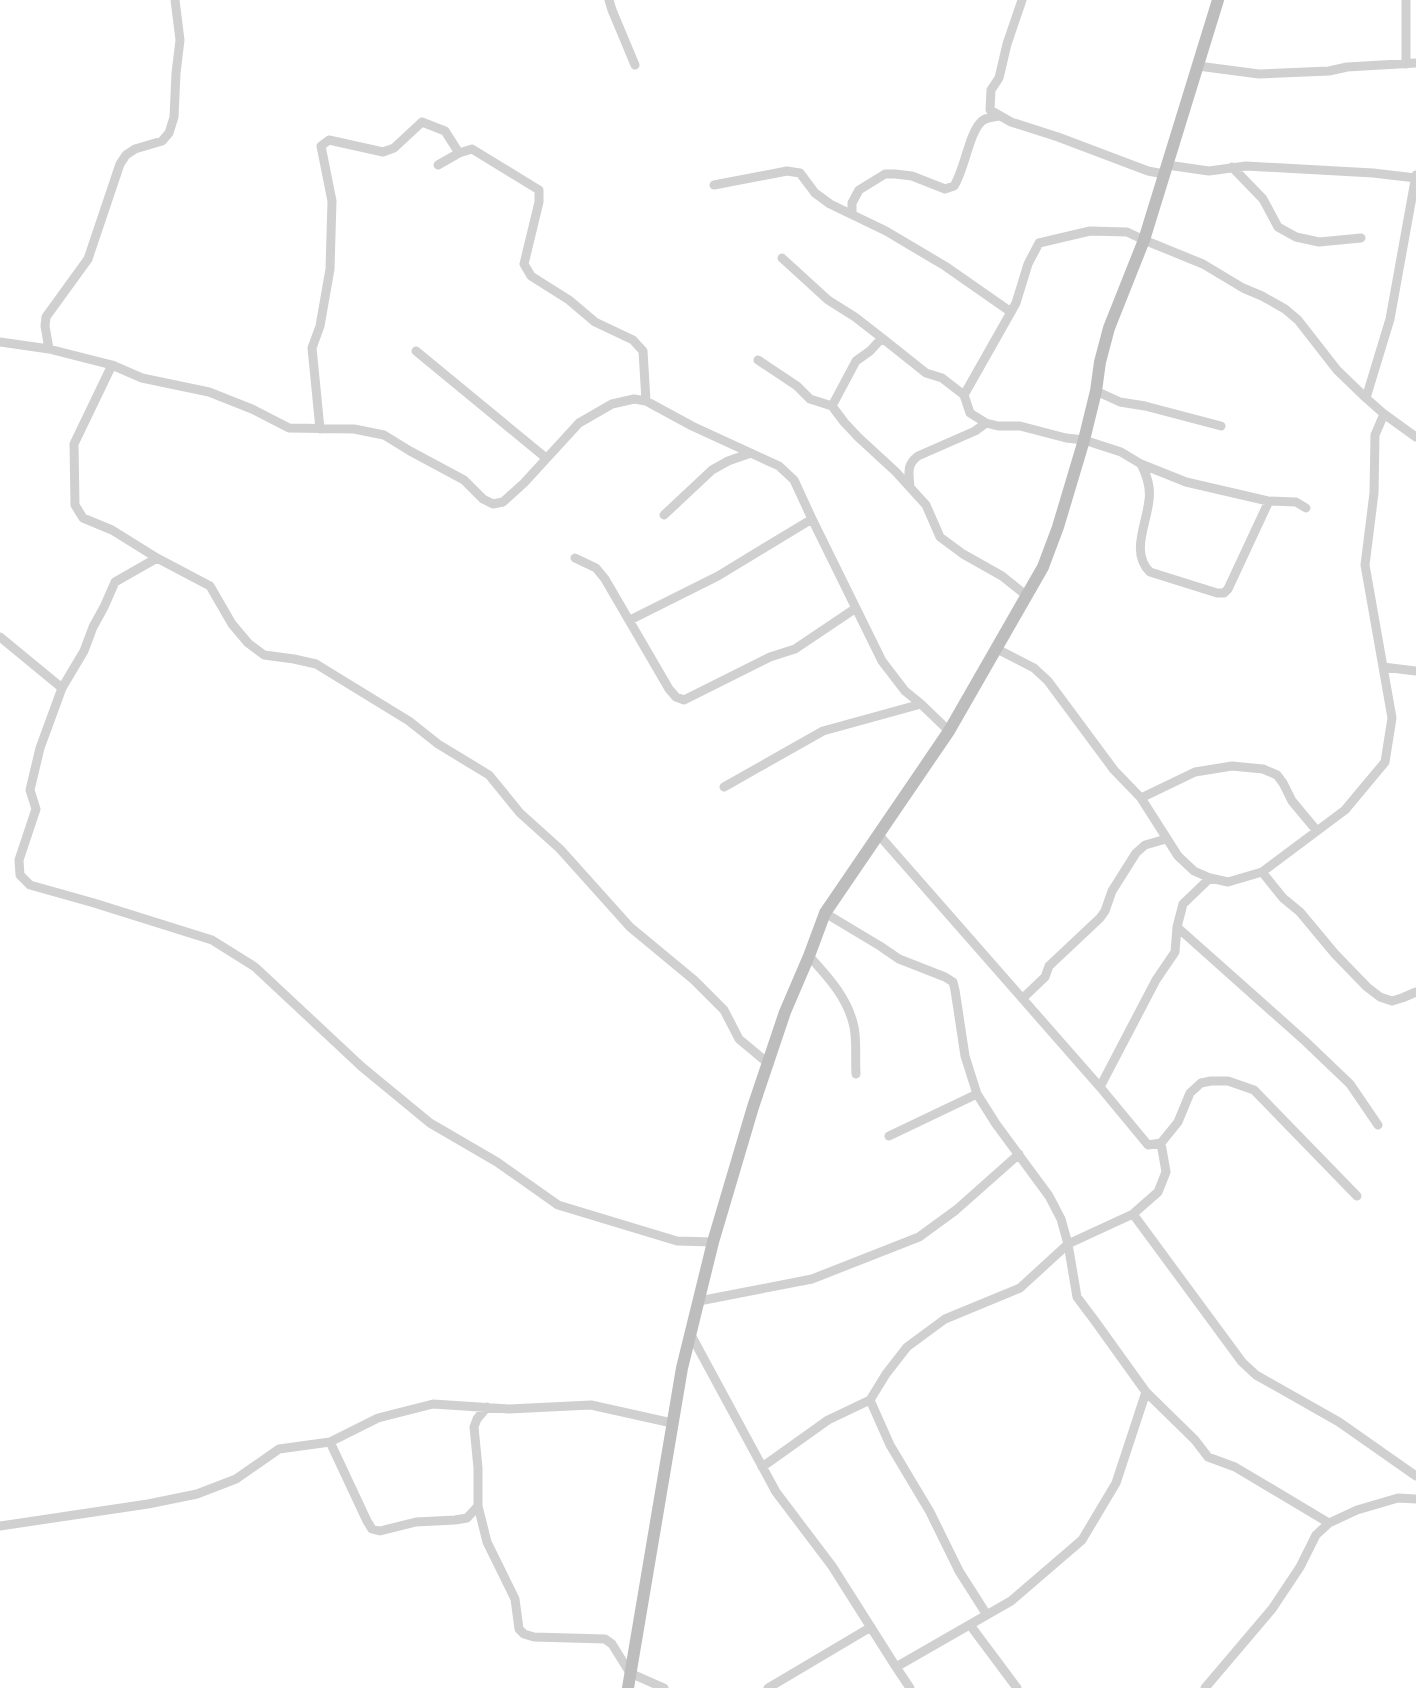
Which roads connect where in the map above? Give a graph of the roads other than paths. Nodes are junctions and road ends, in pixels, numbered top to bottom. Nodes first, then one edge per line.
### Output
1 (174, 0) edge
2 (609, 0) edge
3 (1022, 0) edge
4 (1218, 0) edge
5 (1406, 0) edge
6 (1416, 63) edge
7 (1406, 64) junction
8 (635, 65) dead end
9 (1198, 66) junction
10 (1000, 116) junction
11 (459, 153) junction
12 (438, 165) dead end
13 (1232, 167) junction
14 (1165, 170) junction
15 (1416, 176) edge
16 (714, 185) dead end
17 (1413, 202) edge
18 (852, 214) junction
19 (1361, 238) dead end
20 (1144, 240) junction
21 (782, 258) dead end
22 (1011, 312) junction
23 (882, 338) junction
24 (0, 342) edge
25 (49, 349) junction
26 (416, 351) dead end
27 (758, 360) dead end
28 (112, 365) junction
29 (1096, 391) junction
30 (964, 395) junction
31 (1366, 398) junction
32 (646, 401) junction
33 (832, 406) junction
34 (1384, 414) junction
35 (986, 423) junction
36 (1221, 426) dead end
37 (320, 429) junction
38 (1416, 437) edge
39 (1084, 440) junction
40 (751, 453) junction
41 (546, 458) junction
42 (911, 461) junction
43 (1141, 464) junction
44 (889, 465) junction
45 (910, 487) junction
46 (1269, 501) junction
47 (1306, 508) dead end
48 (664, 515) dead end
49 (812, 519) junction
50 (157, 558) junction
51 (575, 558) dead end
52 (1027, 596) junction
53 (856, 608) junction
54 (630, 620) junction
55 (0, 637) edge
56 (997, 649) junction
57 (1383, 667) junction
58 (1416, 671) edge
59 (62, 688) junction
60 (921, 704) junction
61 (949, 731) junction
62 (724, 788) dead end
63 (1141, 798) junction
64 (1317, 831) junction
65 (878, 834) junction
66 (1166, 839) junction
67 (1262, 872) junction
68 (1210, 878) junction
69 (825, 913) junction
70 (1177, 927) junction
71 (809, 956) junction
72 (1416, 992) edge
73 (1023, 998) junction
74 (769, 1064) junction
75 (856, 1074) dead end
76 (1100, 1087) junction
77 (977, 1094) junction
78 (1378, 1125) dead end
79 (889, 1136) dead end
80 (1161, 1143) junction
81 (1019, 1154) junction
82 (1357, 1196) dead end
83 (1133, 1214) junction
84 (713, 1242) junction
85 (1068, 1244) junction
86 (699, 1301) junction
87 (691, 1335) junction
88 (1146, 1392) junction
89 (870, 1400) junction
90 (487, 1407) junction
91 (672, 1423) junction
92 (330, 1442) junction
93 (762, 1467) junction
94 (1416, 1476) edge
95 (1416, 1499) edge
96 (478, 1506) junction
97 (1329, 1523) junction
98 (0, 1526) edge
99 (987, 1615) junction
100 (970, 1624) junction
101 (871, 1627) junction
102 (896, 1667) junction
103 (630, 1673) junction
104 (628, 1688) edge
105 (664, 1688) edge
106 (768, 1688) edge
107 (910, 1688) edge
108 (1017, 1688) edge
109 (1204, 1688) edge

1 - 25 street
2 - 8 street
3 - 10 street
4 - 9 street
5 - 7 street
6 - 7 street
7 - 9 street
9 - 14 street
10 - 14 street
10 - 18 street
11 - 12 street
11 - 32 street
11 - 37 street
13 - 14 street
13 - 15 street
13 - 19 street
14 - 20 street
15 - 17 street
16 - 18 street
17 - 31 street
18 - 22 street
20 - 22 street
20 - 29 street
20 - 31 street
21 - 23 street
22 - 30 street
23 - 30 street
23 - 33 street
24 - 25 street
25 - 28 street
26 - 41 street
27 - 33 street
28 - 37 street
28 - 50 street
29 - 36 street
29 - 39 street
30 - 35 street
31 - 34 street
32 - 40 street
32 - 41 street
33 - 44 street
34 - 38 street
34 - 57 street
35 - 39 street
35 - 42 street
37 - 41 street
39 - 43 street
39 - 52 street
40 - 48 street
40 - 49 street
42 - 44 street
42 - 45 street
43 - 46 street
43 - 46 street
44 - 45 street
45 - 52 street
46 - 47 street
49 - 53 street
49 - 54 street
50 - 59 street
50 - 74 street
51 - 54 street
52 - 56 street
53 - 54 street
53 - 60 street
55 - 59 street
56 - 61 street
56 - 63 street
57 - 58 street
57 - 64 street
59 - 84 street
60 - 61 street
60 - 62 street
61 - 65 street
63 - 64 street
63 - 66 street
64 - 67 street
65 - 69 street
65 - 73 street
66 - 68 street
66 - 73 street
67 - 68 street
67 - 72 street
68 - 70 street
69 - 71 street
69 - 77 street
70 - 76 street
70 - 78 street
71 - 74 street
71 - 75 street
73 - 76 street
74 - 84 street
76 - 80 street
77 - 79 street
77 - 81 street
80 - 82 street
80 - 83 street
81 - 85 street
81 - 86 street
83 - 85 street
83 - 94 street
84 - 86 street
85 - 88 street
85 - 89 street
86 - 87 street
87 - 91 street
87 - 93 street
88 - 97 street
88 - 99 street
89 - 93 street
89 - 99 street
90 - 91 street
90 - 92 street
90 - 96 street
91 - 103 street
92 - 96 street
92 - 98 street
93 - 101 street
95 - 97 street
96 - 103 street
97 - 109 street
99 - 100 street
100 - 102 street
100 - 108 street
101 - 102 street
101 - 106 street
102 - 107 street
103 - 104 street
103 - 105 street

